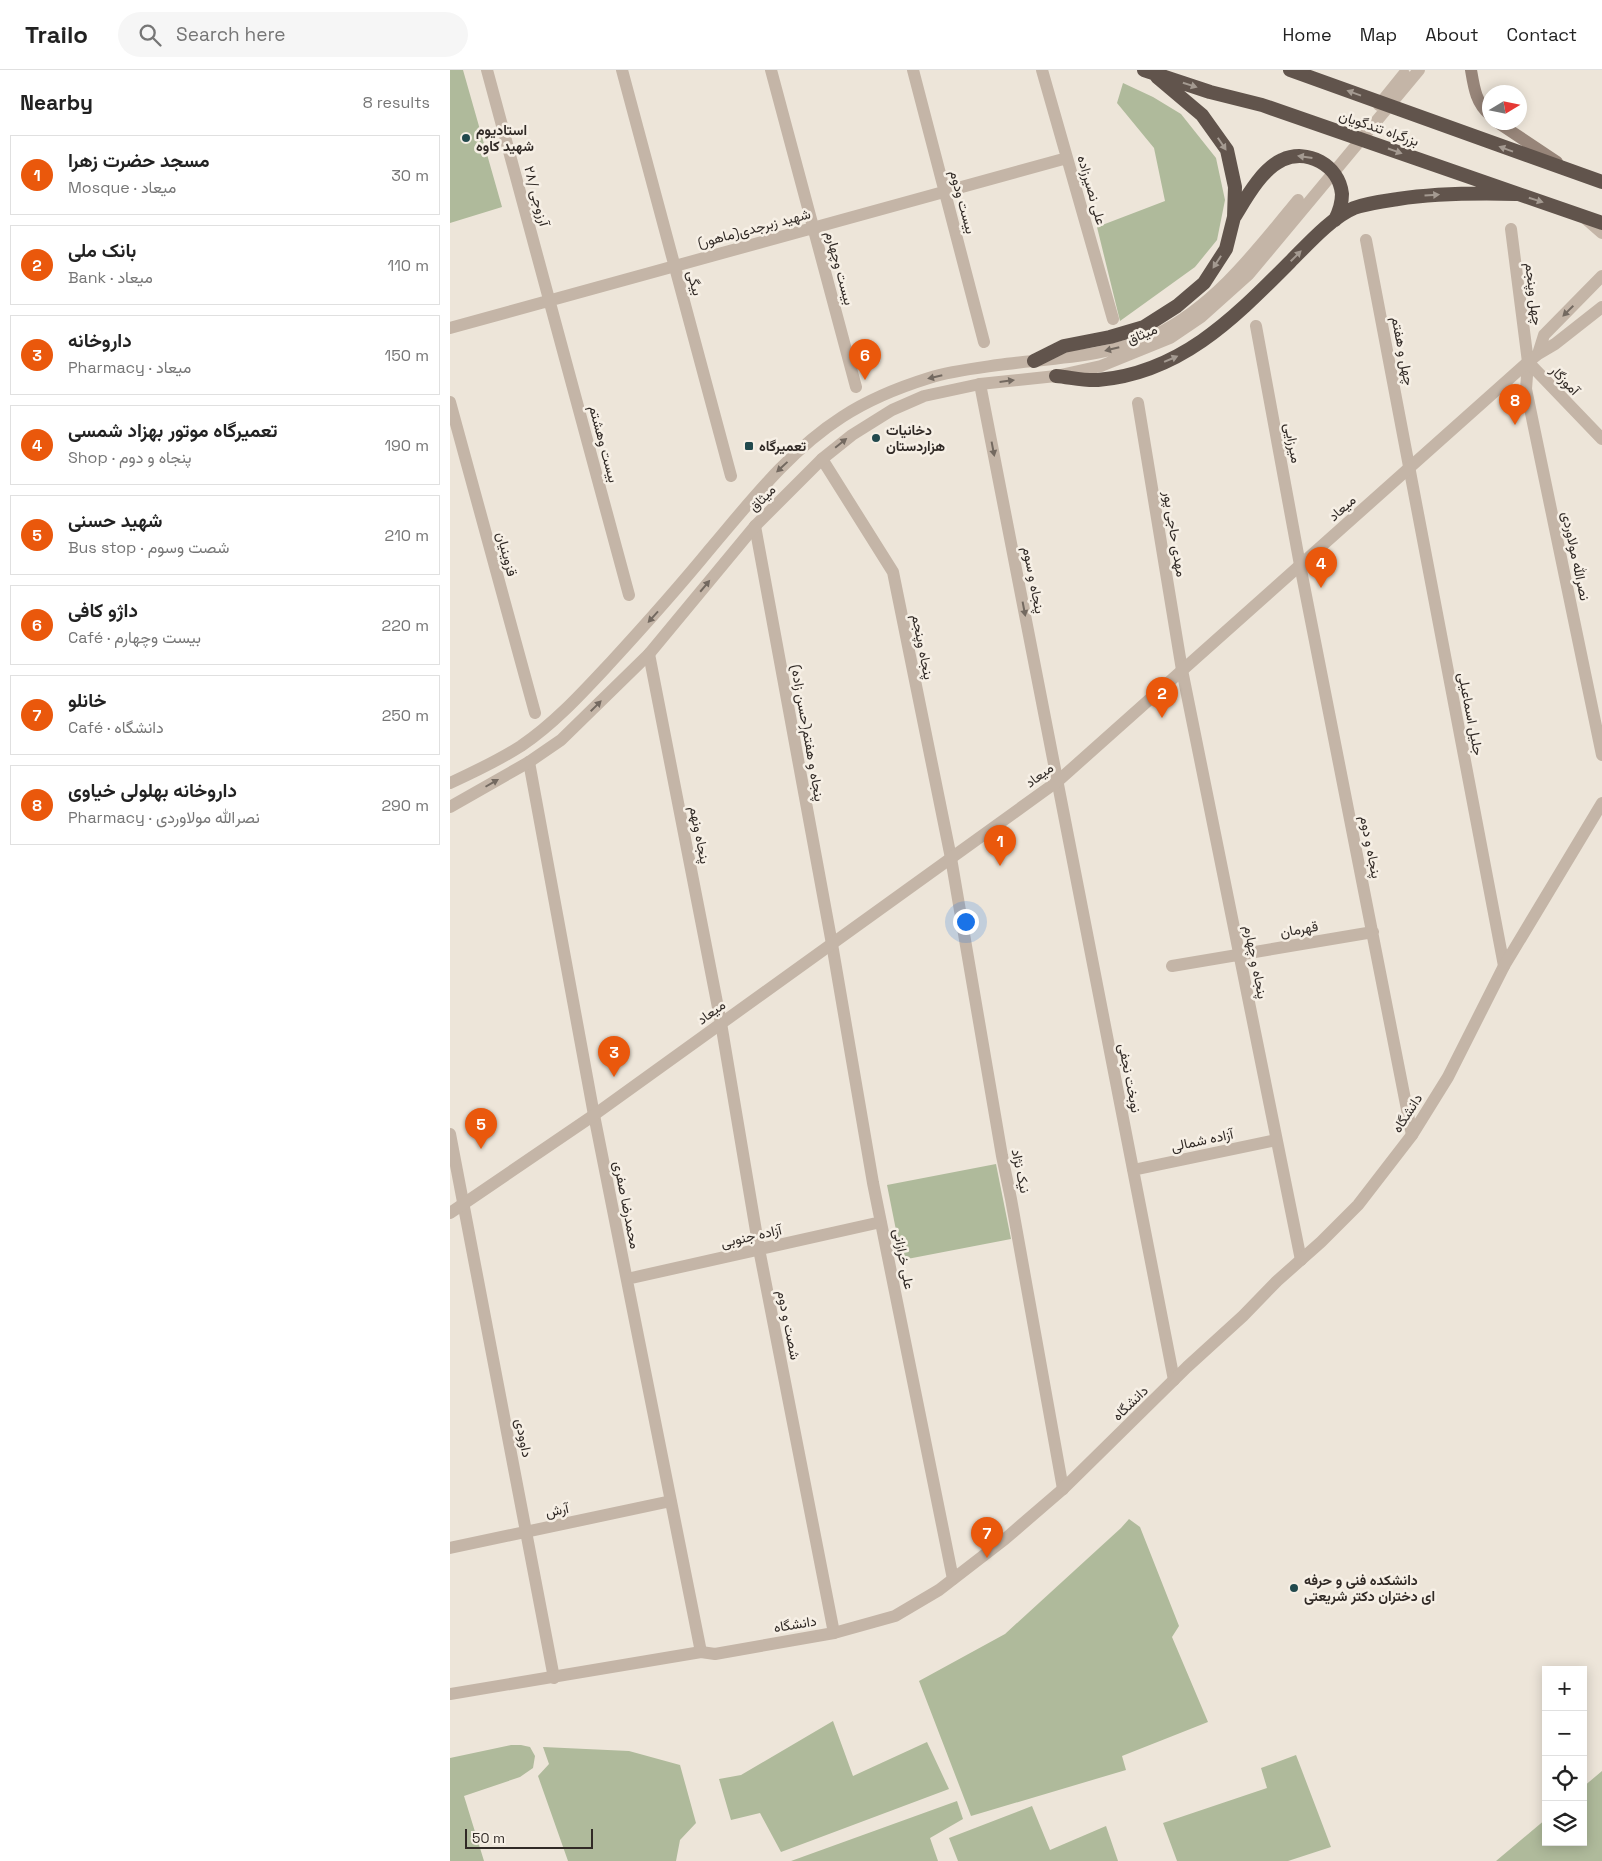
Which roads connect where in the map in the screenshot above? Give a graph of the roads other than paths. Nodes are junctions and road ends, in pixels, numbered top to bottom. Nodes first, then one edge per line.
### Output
1 (487, 70) edge
2 (622, 70) edge
3 (771, 70) edge
4 (912, 70) edge
5 (1042, 70) edge
6 (1290, 70) edge
7 (1407, 70) edge
8 (1418, 70) edge
9 (1471, 70) edge
10 (1148, 71) edge
11 (1482, 108) edge
12 (1509, 130) edge
13 (1067, 158) junction
14 (1574, 173) junction
15 (1602, 182) edge
16 (944, 192) junction
17 (1516, 194) junction
18 (1234, 217) junction
19 (1585, 217) junction
20 (1335, 220) junction
21 (1602, 223) edge
22 (813, 228) junction
23 (1511, 229) dead end
24 (1602, 232) edge
25 (1366, 240) dead end
26 (675, 266) junction
27 (1602, 276) edge
28 (549, 301) junction
29 (1602, 307) edge
30 (1112, 319) dead end
31 (1256, 326) dead end
32 (450, 328) edge
33 (1164, 336) junction
34 (984, 342) dead end
35 (1538, 354) junction
36 (1034, 362) junction
37 (1528, 362) junction
38 (1056, 376) junction
39 (980, 384) junction
40 (856, 387) dead end
41 (450, 402) edge
42 (1138, 403) dead end
43 (1602, 439) edge
44 (822, 459) junction
45 (1410, 468) junction
46 (731, 476) dead end
47 (755, 526) junction
48 (1300, 565) junction
49 (629, 595) dead end
50 (648, 654) junction
51 (1182, 670) junction
52 (535, 713) dead end
53 (521, 746) junction
54 (1602, 755) edge
55 (529, 762) junction
56 (1058, 781) junction
57 (450, 783) edge
58 (1602, 803) edge
59 (450, 807) edge
60 (951, 858) junction
61 (1372, 932) junction
62 (832, 944) junction
63 (1240, 954) junction
64 (1172, 966) dead end
65 (1504, 966) junction
66 (721, 1023) junction
67 (594, 1115) junction
68 (450, 1134) edge
69 (1412, 1135) junction
70 (1276, 1140) junction
71 (1133, 1170) junction
72 (463, 1204) junction
73 (450, 1213) edge
74 (881, 1222) junction
75 (759, 1249) junction
76 (1301, 1260) junction
77 (627, 1279) junction
78 (1174, 1380) junction
79 (1063, 1489) junction
80 (671, 1501) junction
81 (527, 1532) junction
82 (450, 1548) edge
83 (953, 1579) junction
84 (834, 1633) junction
85 (701, 1652) junction
86 (554, 1678) junction
87 (450, 1694) edge

1 - 28 street, آرزوجی /۲۸
2 - 26 street, بیگی
3 - 22 street, بیست وچهارم
4 - 16 street, بیست ودوم
5 - 13 street, علی نصیرزاده
14 -> 6 highway, بزرگراه تندگویان
7 - 33 street
8 - 33 street
9 - 11 main road
10 -> 17 highway, بزرگراه تندگویان
10 -> 18 highway
12 - 14 main road
13 - 16 street, شهید زبرجدی(ماهور)
13 - 30 street, علی نصیرزاده
14 - 15 highway, بزرگراه تندگویان
16 - 22 street, شهید زبرجدی(ماهور)
16 - 34 street, بیست ودوم
17 -> 19 highway, بزرگراه تندگویان
20 -> 17 highway
20 -> 18 highway
18 -> 36 highway
19 - 21 highway, بزرگراه تندگویان
19 - 24 street
38 -> 20 highway
22 - 26 street, شهید زبرجدی(ماهور)
22 - 40 street, بیست وچهارم
23 - 37 street, چهل وپنجم
25 - 45 street, چهل و هفتم
26 - 28 street, شهید زبرجدی(ماهور)
26 - 46 street, بیگی
27 -> 35 street
28 - 32 street, شهید زبرجدی(ماهور)
28 - 49 street, بیست وهشتم
29 - 35 street, میعاد
31 - 48 street, میرزایی
33 -> 36 street, میثاق
33 - 38 street, میثاق
35 - 37 street, میعاد
36 -> 53 street, میثاق
37 - 43 street, آموزگار
37 - 45 street, میعاد
37 - 54 street, نصرالله مولاوردی
39 -> 38 street, میثاق
44 -> 39 street, میثاق
39 -> 56 street, پنجاه و سوم
41 - 52 street, قزوینیان
42 - 51 street, مهدی حاجی پور
44 - 47 street, میثاق
44 - 60 street, پنجاه وپنجم
45 - 48 street, میعاد
45 - 65 street, جلیل اسماعیلی
50 -> 47 street, میثاق
47 - 62 street, (حسن زاده)پنجاه و هفتم
48 - 51 street, میعاد
48 - 61 street, پنجاه و دوم
55 -> 50 street, میثاق
50 - 66 street, پنجاه ونهم
51 - 56 street, میعاد
51 - 63 street, پنجاه و چهارم
53 - 55 street, محمدرضا صفری
53 - 57 street, میثاق
59 -> 55 street, میثاق
55 - 67 street, محمدرضا صفری
56 - 60 street, میعاد
56 - 71 street, نوبخت نجفی
58 - 65 street, دانشگاه
60 - 62 street, میعاد
60 - 79 street, نیک نژاد
61 - 63 street, قهرمان
61 - 69 street, پنجاه و دوم
62 - 66 street, میعاد
62 - 74 street, علی خرازانی
63 - 64 street, قهرمان
63 - 70 street, پنجاه و چهارم
65 - 69 street, دانشگاه
66 - 67 street, میعاد
66 - 75 street, شصت و دوم
67 - 72 street, میعاد
67 - 77 street, محمدرضا صفری
68 - 72 street, داوودی
69 - 76 street, دانشگاه
70 - 71 street, آزاده شمالی
70 - 76 street, پنجاه و چهارم
71 - 78 street, نوبخت نجفی
72 - 73 street, میعاد
72 - 81 street, داوودی
74 - 75 street, آزاده جنوبی
74 - 83 street, علی خرازانی
75 - 77 street, آزاده جنوبی
75 - 84 street, شصت و دوم
76 - 78 street, دانشگاه
77 - 80 street, محمدرضا صفری
78 - 79 street, دانشگاه
79 - 83 street, دانشگاه
80 - 81 street, آرش
80 - 85 street, محمدرضا صفری
81 - 82 street, آرش
81 - 86 street, داوودی
83 - 84 street, دانشگاه
84 - 85 street, دانشگاه
85 - 86 street, دانشگاه
86 - 87 street, دانشگاه

